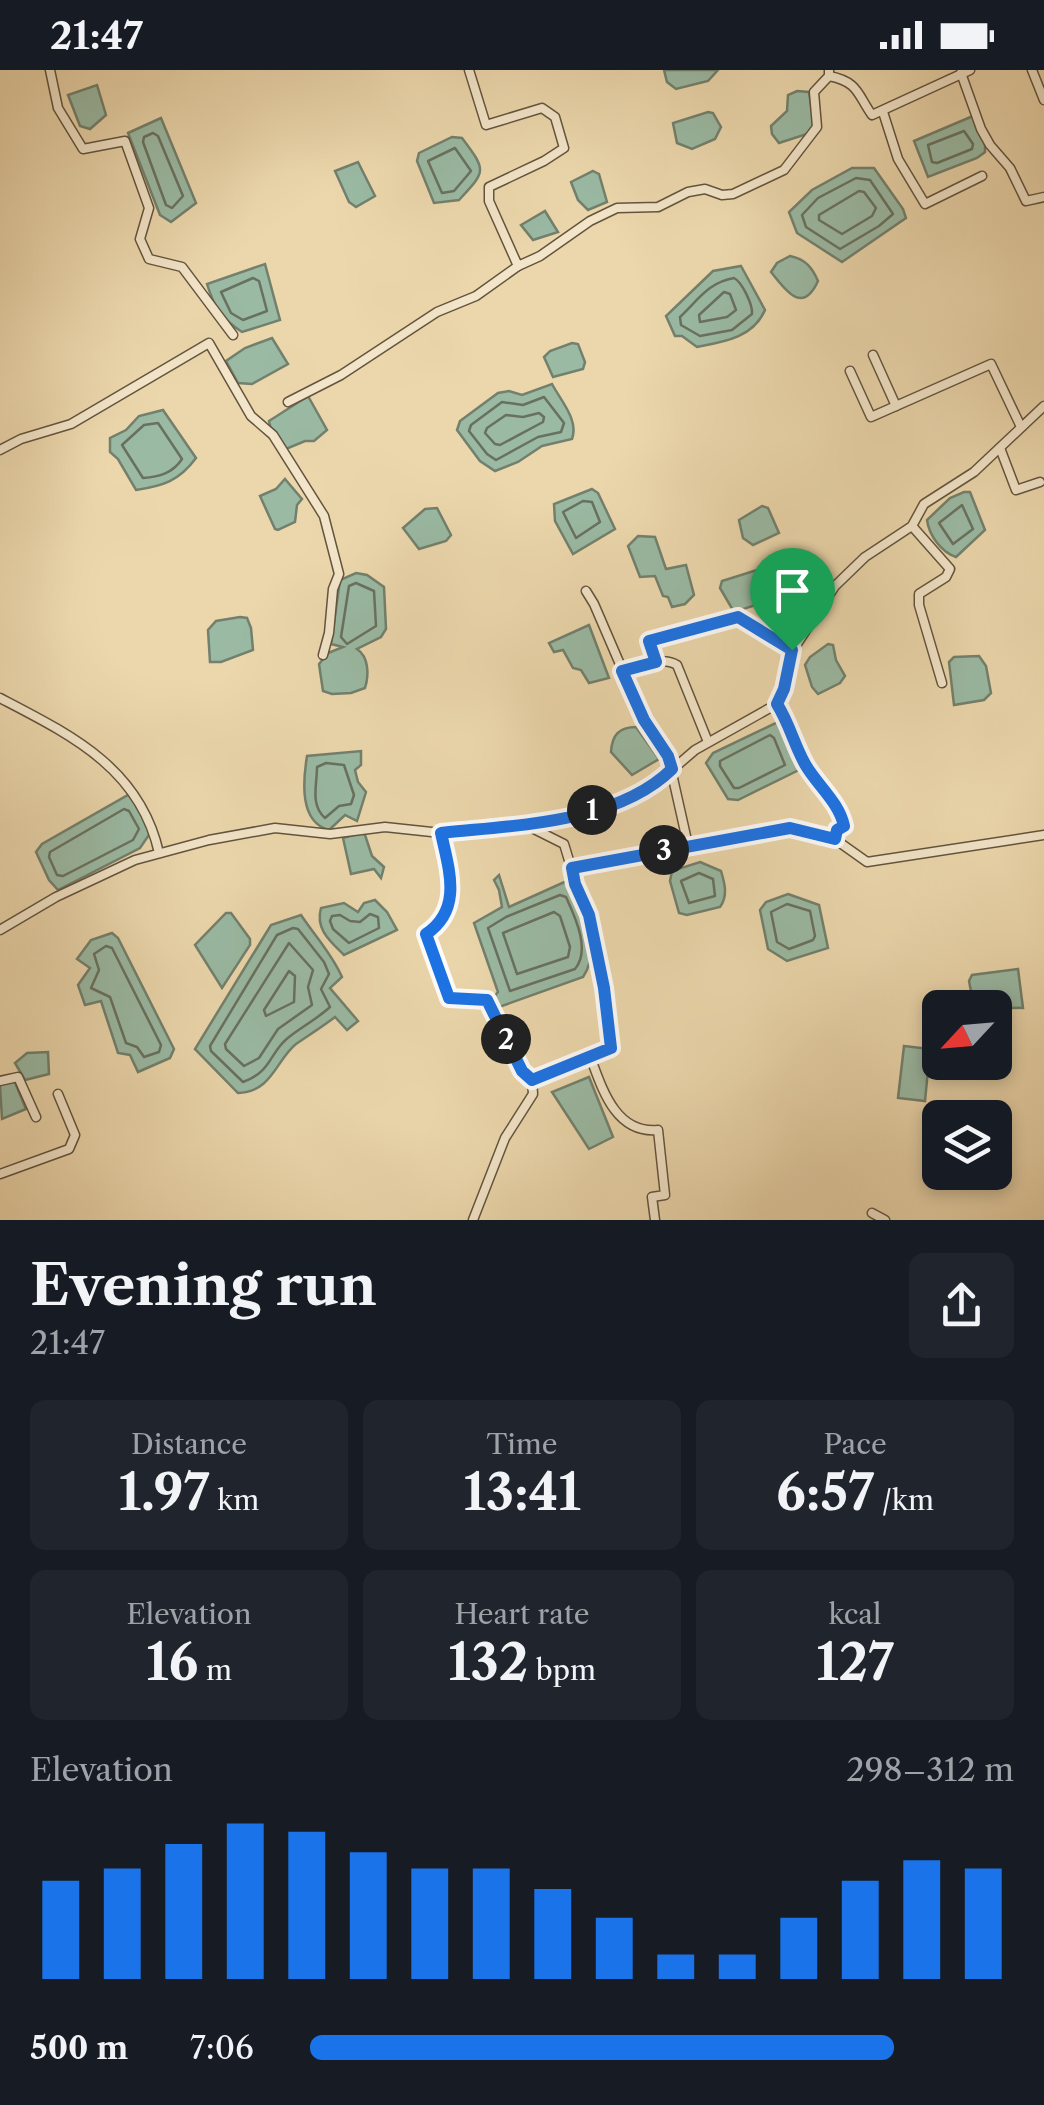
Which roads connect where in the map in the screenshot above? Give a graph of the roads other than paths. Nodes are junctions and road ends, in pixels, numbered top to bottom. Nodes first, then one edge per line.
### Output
1 (50, 70) edge
2 (469, 70) edge
3 (1032, 70) edge
4 (965, 72) edge
5 (829, 73) edge
6 (1044, 100) edge
7 (883, 112) junction
8 (982, 176) dead end
9 (1044, 197) edge
10 (518, 266) junction
11 (233, 335) dead end
12 (873, 355) dead end
13 (850, 371) dead end
14 (288, 402) dead end
15 (896, 406) junction
16 (1044, 406) edge
17 (1021, 427) junction
18 (1000, 448) junction
19 (0, 450) edge
20 (1040, 482) dead end
21 (912, 526) junction
22 (586, 591) dead end
23 (792, 650) junction
24 (323, 656) dead end
25 (656, 662) junction
26 (622, 671) junction
27 (942, 683) dead end
28 (0, 698) edge
29 (777, 704) junction
30 (708, 742) junction
31 (672, 769) junction
32 (527, 826) junction
33 (441, 833) junction
34 (1044, 835) edge
35 (835, 839) junction
36 (688, 845) junction
37 (160, 853) junction
38 (572, 868) junction
39 (0, 930) edge
40 (590, 1056) junction
41 (532, 1080) junction
42 (0, 1081) edge
43 (58, 1094) dead end
44 (36, 1117) dead end
45 (0, 1174) edge
46 (872, 1213) dead end
47 (473, 1220) edge
48 (655, 1220) edge
49 (886, 1220) edge

1 - 11 street
2 - 10 street
3 - 6 street
4 - 7 street
4 - 9 street
5 - 7 street
5 - 10 street
7 - 8 street
10 - 14 street
12 - 15 street
13 - 15 street
15 - 17 street
16 - 17 street
17 - 18 street
18 - 20 street
18 - 21 street
19 - 24 street
21 - 23 street
21 - 27 street
22 - 26 street
23 - 25 street
23 - 29 street
25 - 26 street
25 - 30 street
26 - 31 street
28 - 37 street
29 - 30 street
29 - 35 street
30 - 31 street
31 - 32 street
31 - 36 street
32 - 33 street
32 - 38 street
33 - 37 street
33 - 41 street
34 - 35 street
35 - 36 street
36 - 38 street
37 - 39 street
38 - 40 street
40 - 41 street
40 - 48 street
41 - 47 street
42 - 44 street
43 - 45 street
46 - 49 street

